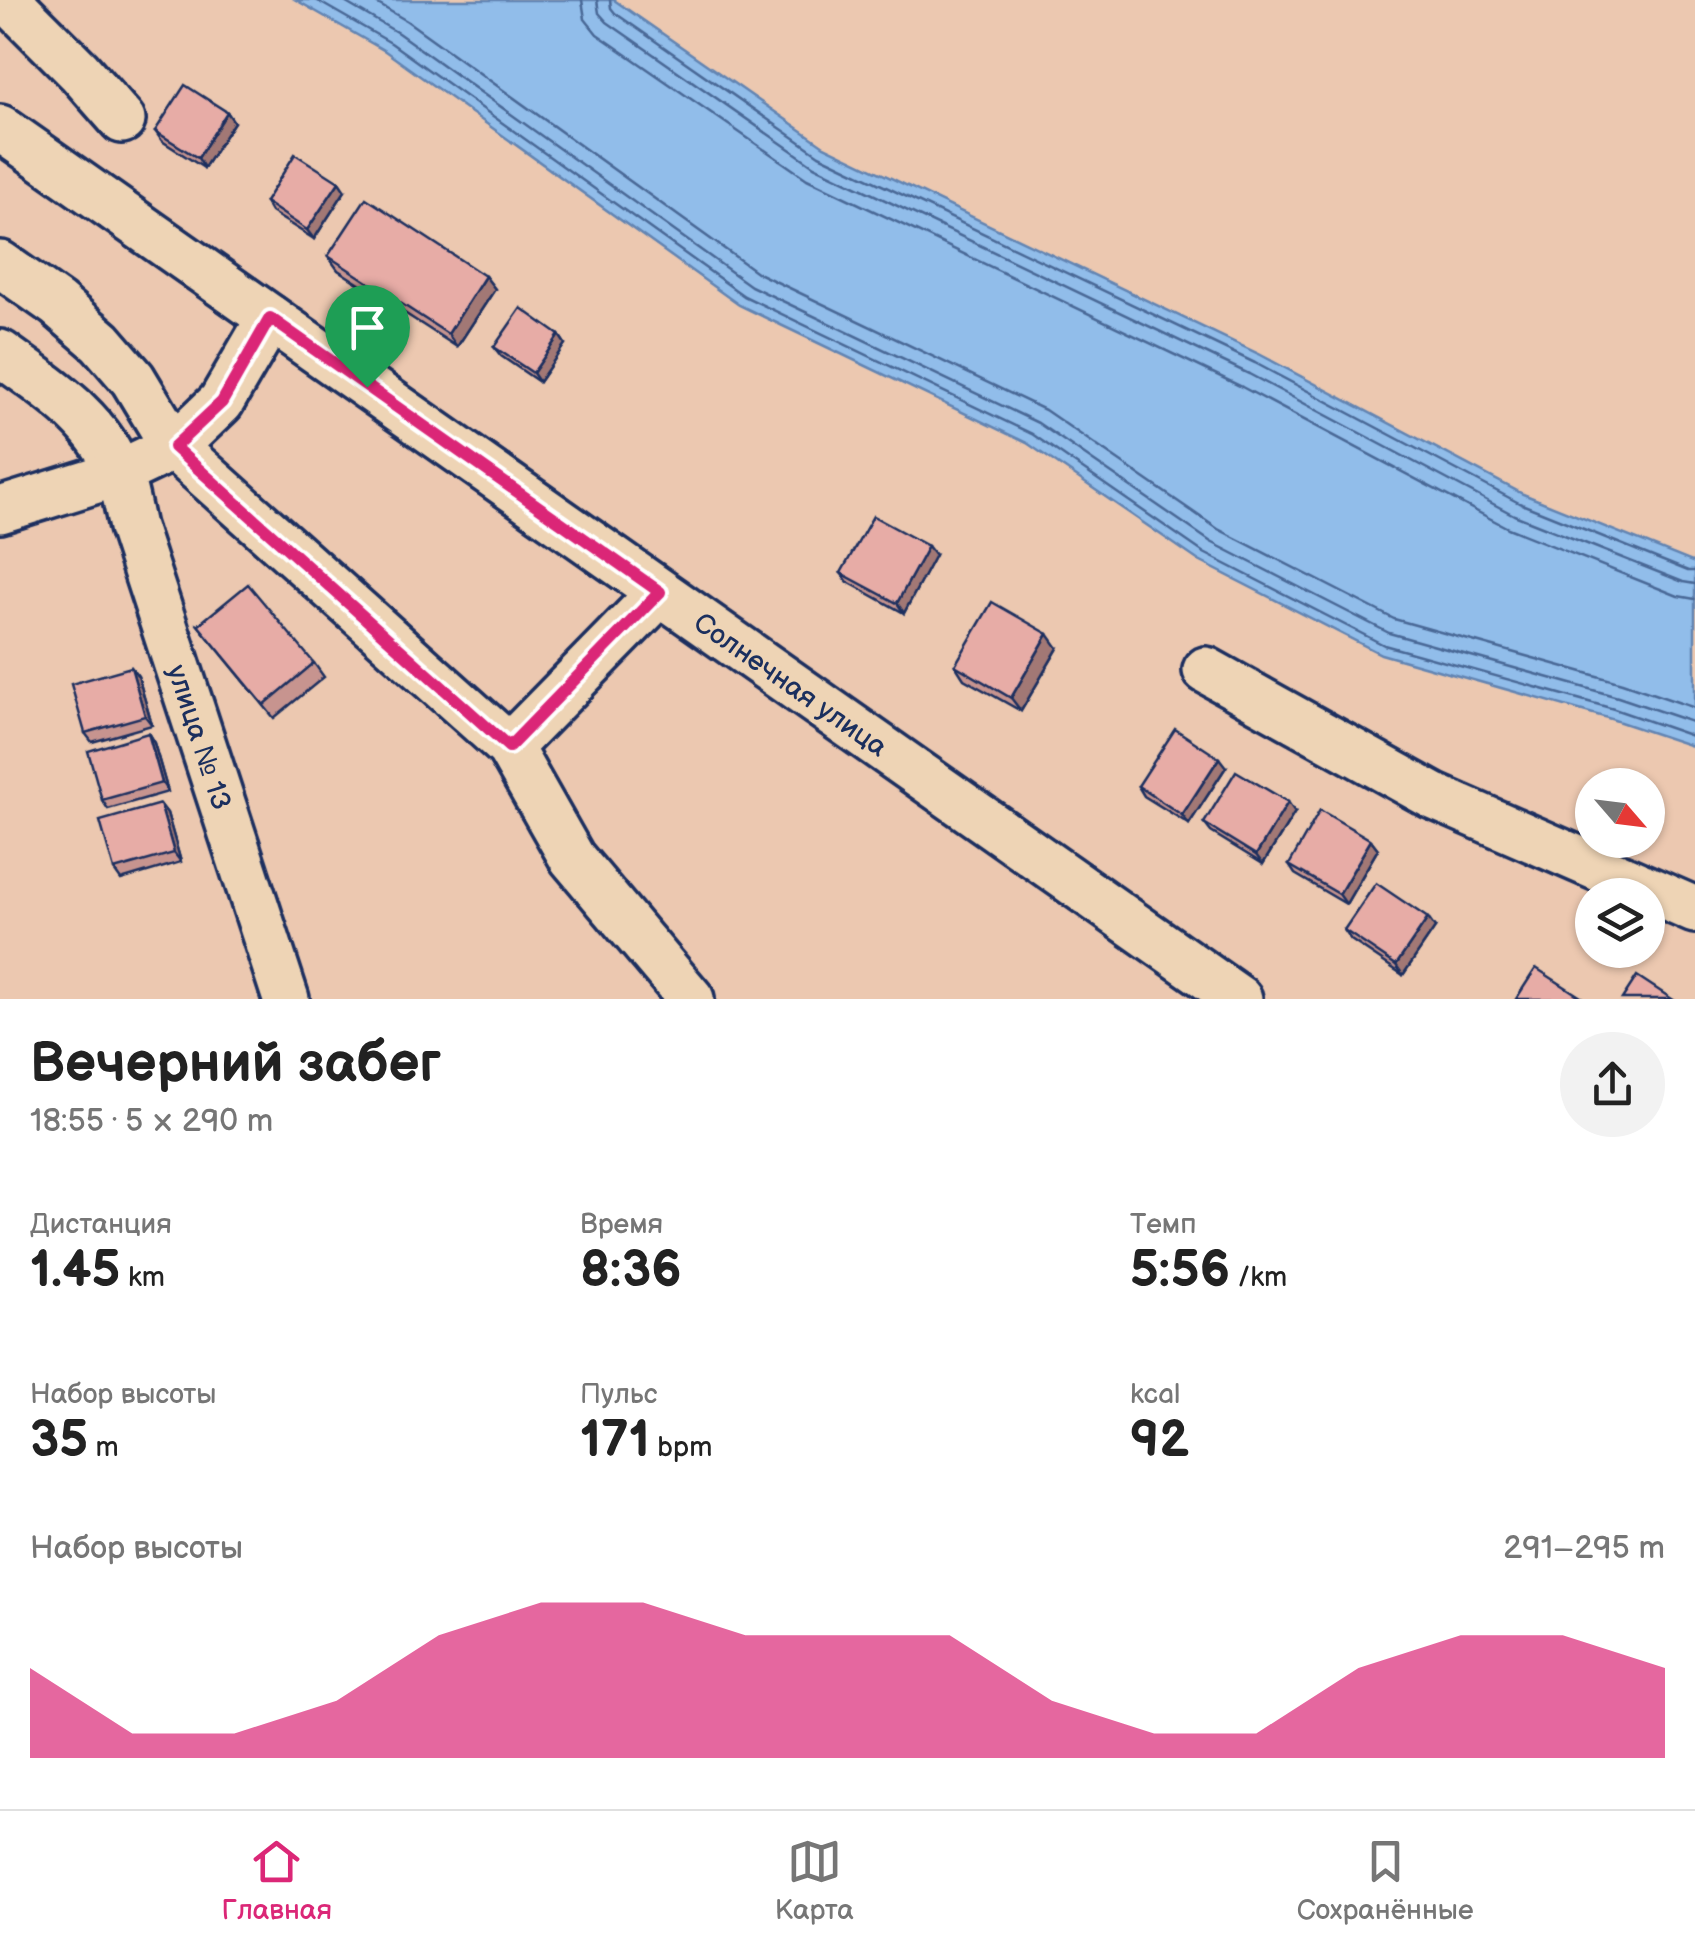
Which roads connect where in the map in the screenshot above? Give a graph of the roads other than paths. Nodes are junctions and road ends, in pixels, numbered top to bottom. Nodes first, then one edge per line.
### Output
1 (8, 0) edge
2 (122, 120) dead end
3 (0, 128) edge
4 (0, 264) edge
5 (270, 318) junction
6 (0, 353) edge
7 (174, 447) junction
8 (119, 473) junction
9 (0, 510) edge
10 (660, 592) junction
11 (1206, 670) dead end
12 (509, 747) junction
13 (1695, 910) edge
14 (286, 999) edge
15 (691, 999) edge
16 (1239, 999) edge

1 - 2 street
3 - 5 street, Солнечная улица
4 - 7 street
5 - 7 street
5 - 10 street, Солнечная улица
6 - 8 street, улица № 13
7 - 8 street
7 - 12 street
8 - 9 street
8 - 14 street, улица № 13
10 - 12 street
10 - 16 street, Солнечная улица
11 - 13 street
12 - 15 street

